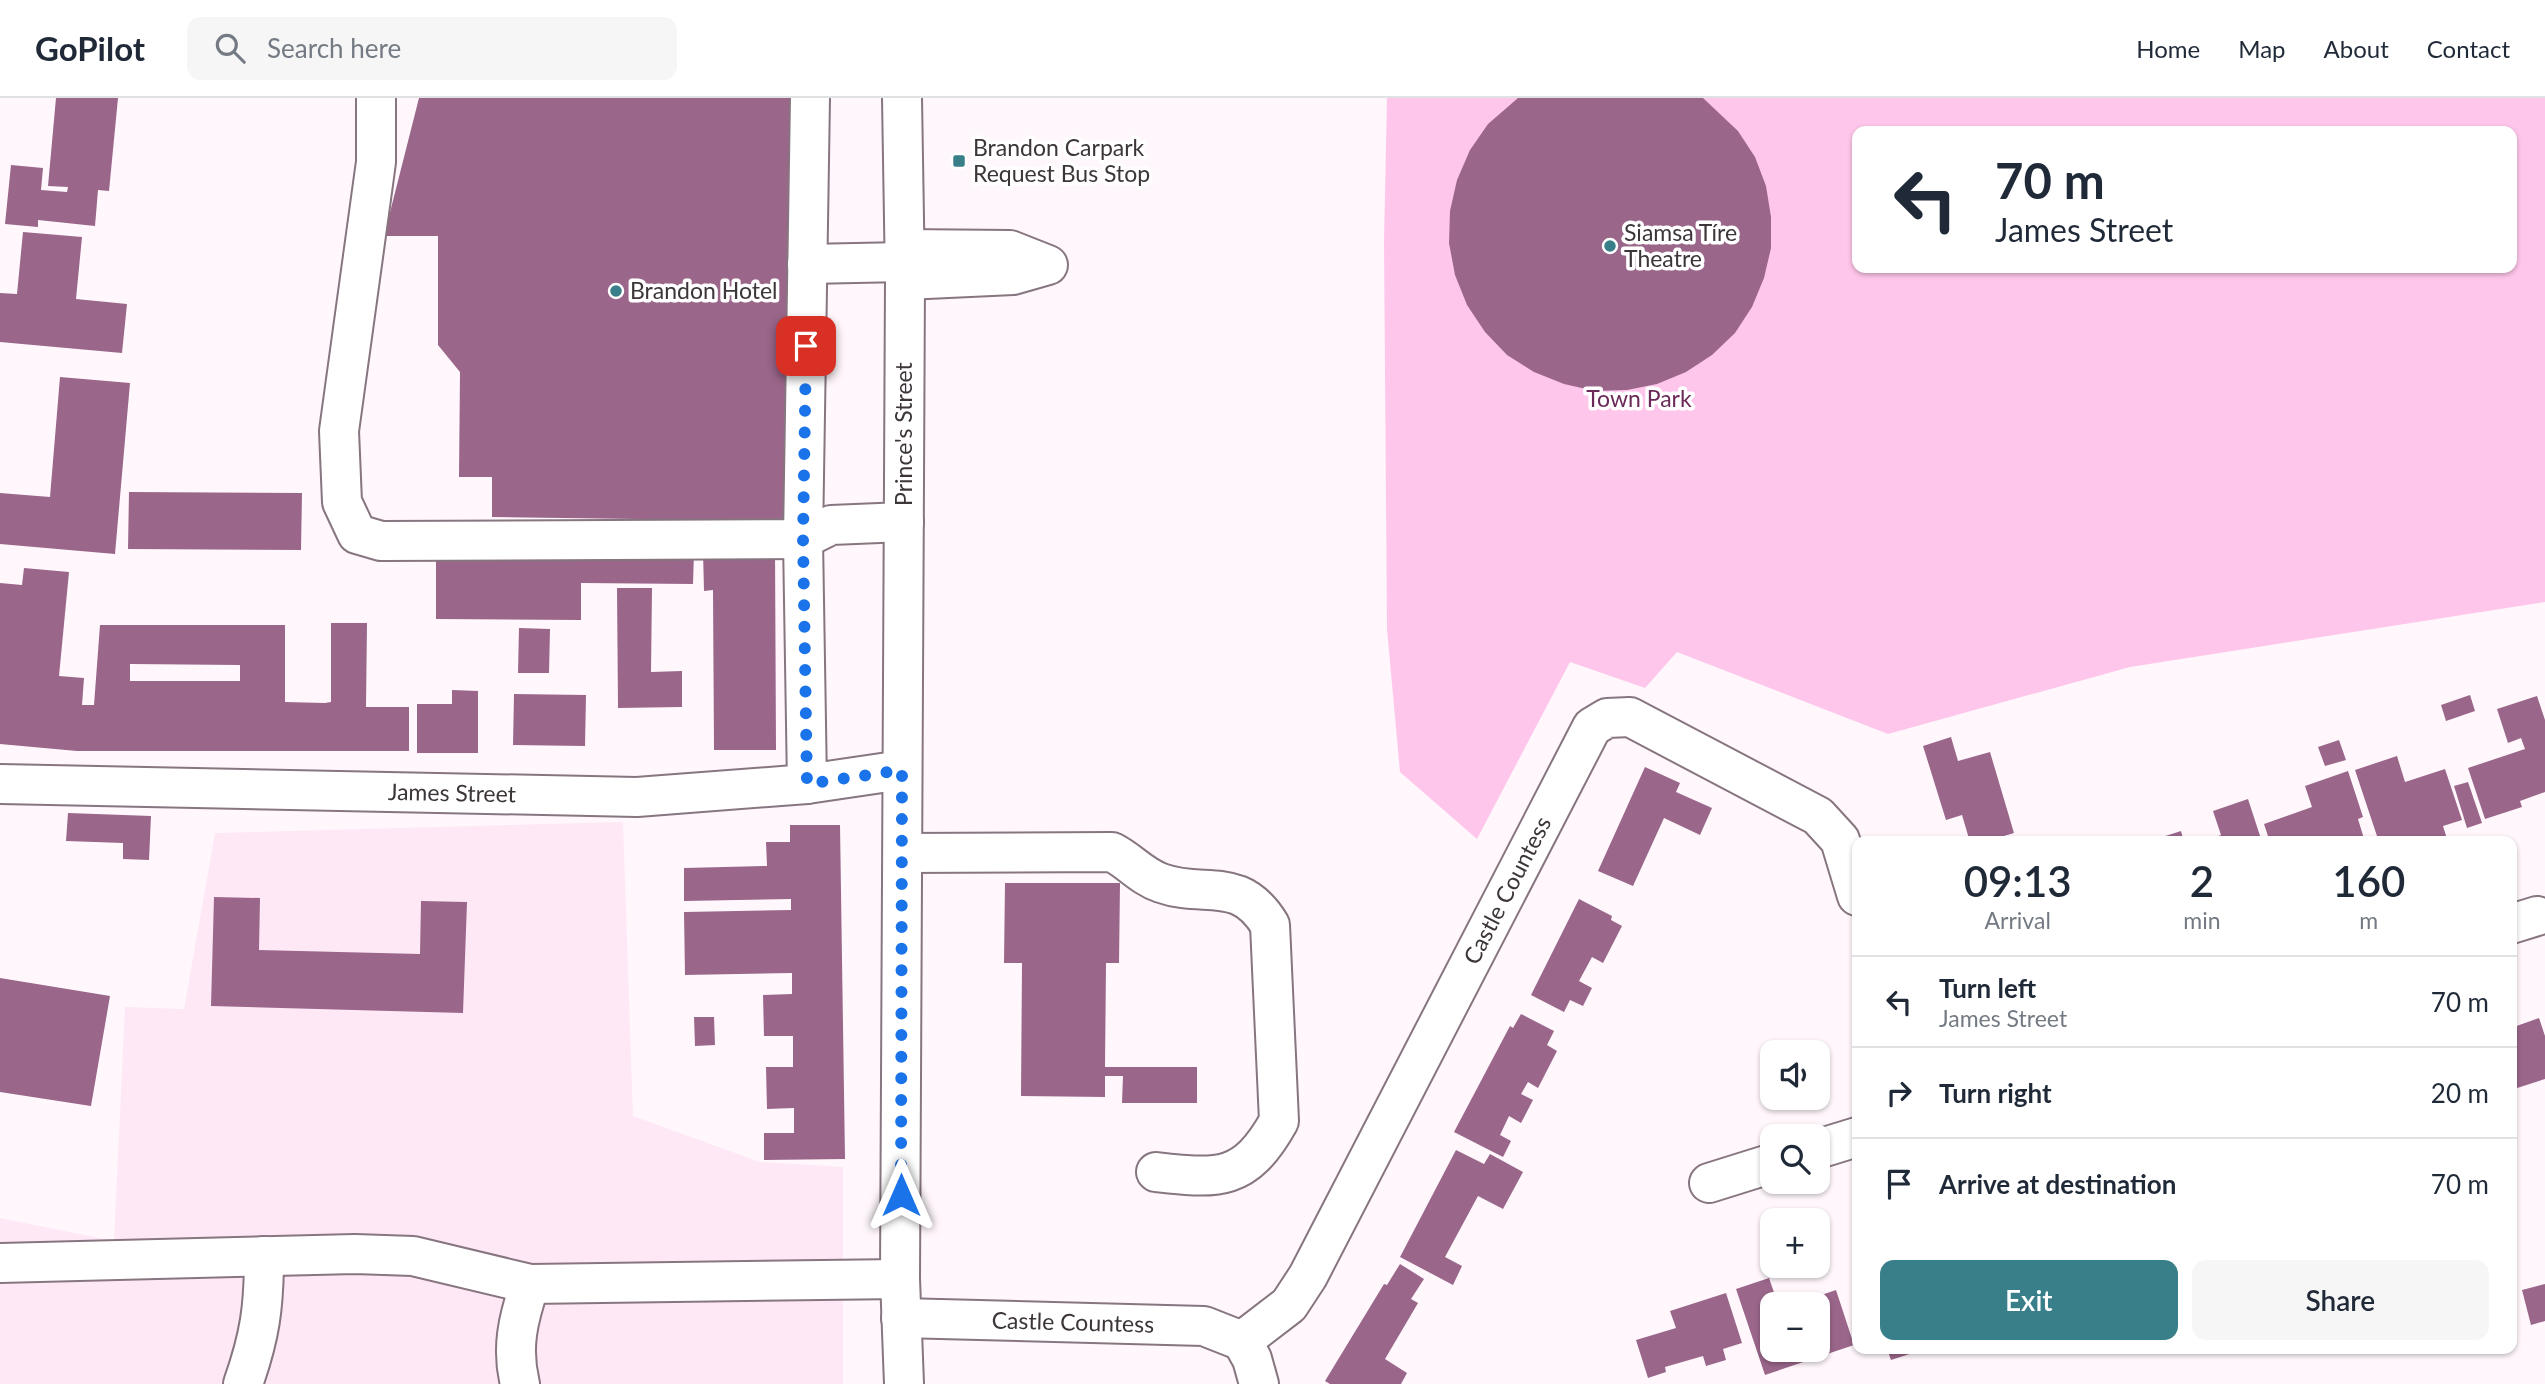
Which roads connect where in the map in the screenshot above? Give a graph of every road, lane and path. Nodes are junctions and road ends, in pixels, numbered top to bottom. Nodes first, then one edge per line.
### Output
1 (376, 98) edge
2 (810, 98) edge
3 (902, 98) edge
4 (807, 264) junction
5 (904, 264) junction
6 (904, 522) junction
7 (803, 539) junction
8 (902, 770) junction
9 (0, 784) edge
10 (807, 784) junction
11 (903, 853) junction
12 (1852, 879) edge
13 (1852, 1139) edge
14 (1830, 1145) edge
15 (1760, 1167) edge
16 (1156, 1172) dead end
17 (1709, 1183) dead end
18 (264, 1256) junction
19 (0, 1263) edge
20 (900, 1279) junction
21 (530, 1284) junction
22 (901, 1318) junction
23 (1242, 1341) junction
24 (243, 1384) edge
25 (520, 1384) edge
26 (904, 1384) edge
27 (1259, 1384) edge

1 - 7 street
2 - 4 street
3 - 5 street, Prince's Street
4 - 5 street
4 - 7 street
5 - 6 street, Prince's Street
6 - 7 street
6 - 8 street, Prince's Street
7 - 10 street
8 - 10 street, James Street
8 - 11 street, Prince's Street
9 - 10 street, James Street
11 - 16 street
11 - 20 street, Prince's Street
12 - 23 street, Castle Countess
13 - 14 street
15 - 17 street
18 - 19 street
18 - 21 street
18 - 24 street
20 - 21 street
20 - 22 street, Prince's Street
21 - 25 street
22 - 23 street, Castle Countess
22 - 26 street, Prince's Street
23 - 27 street

